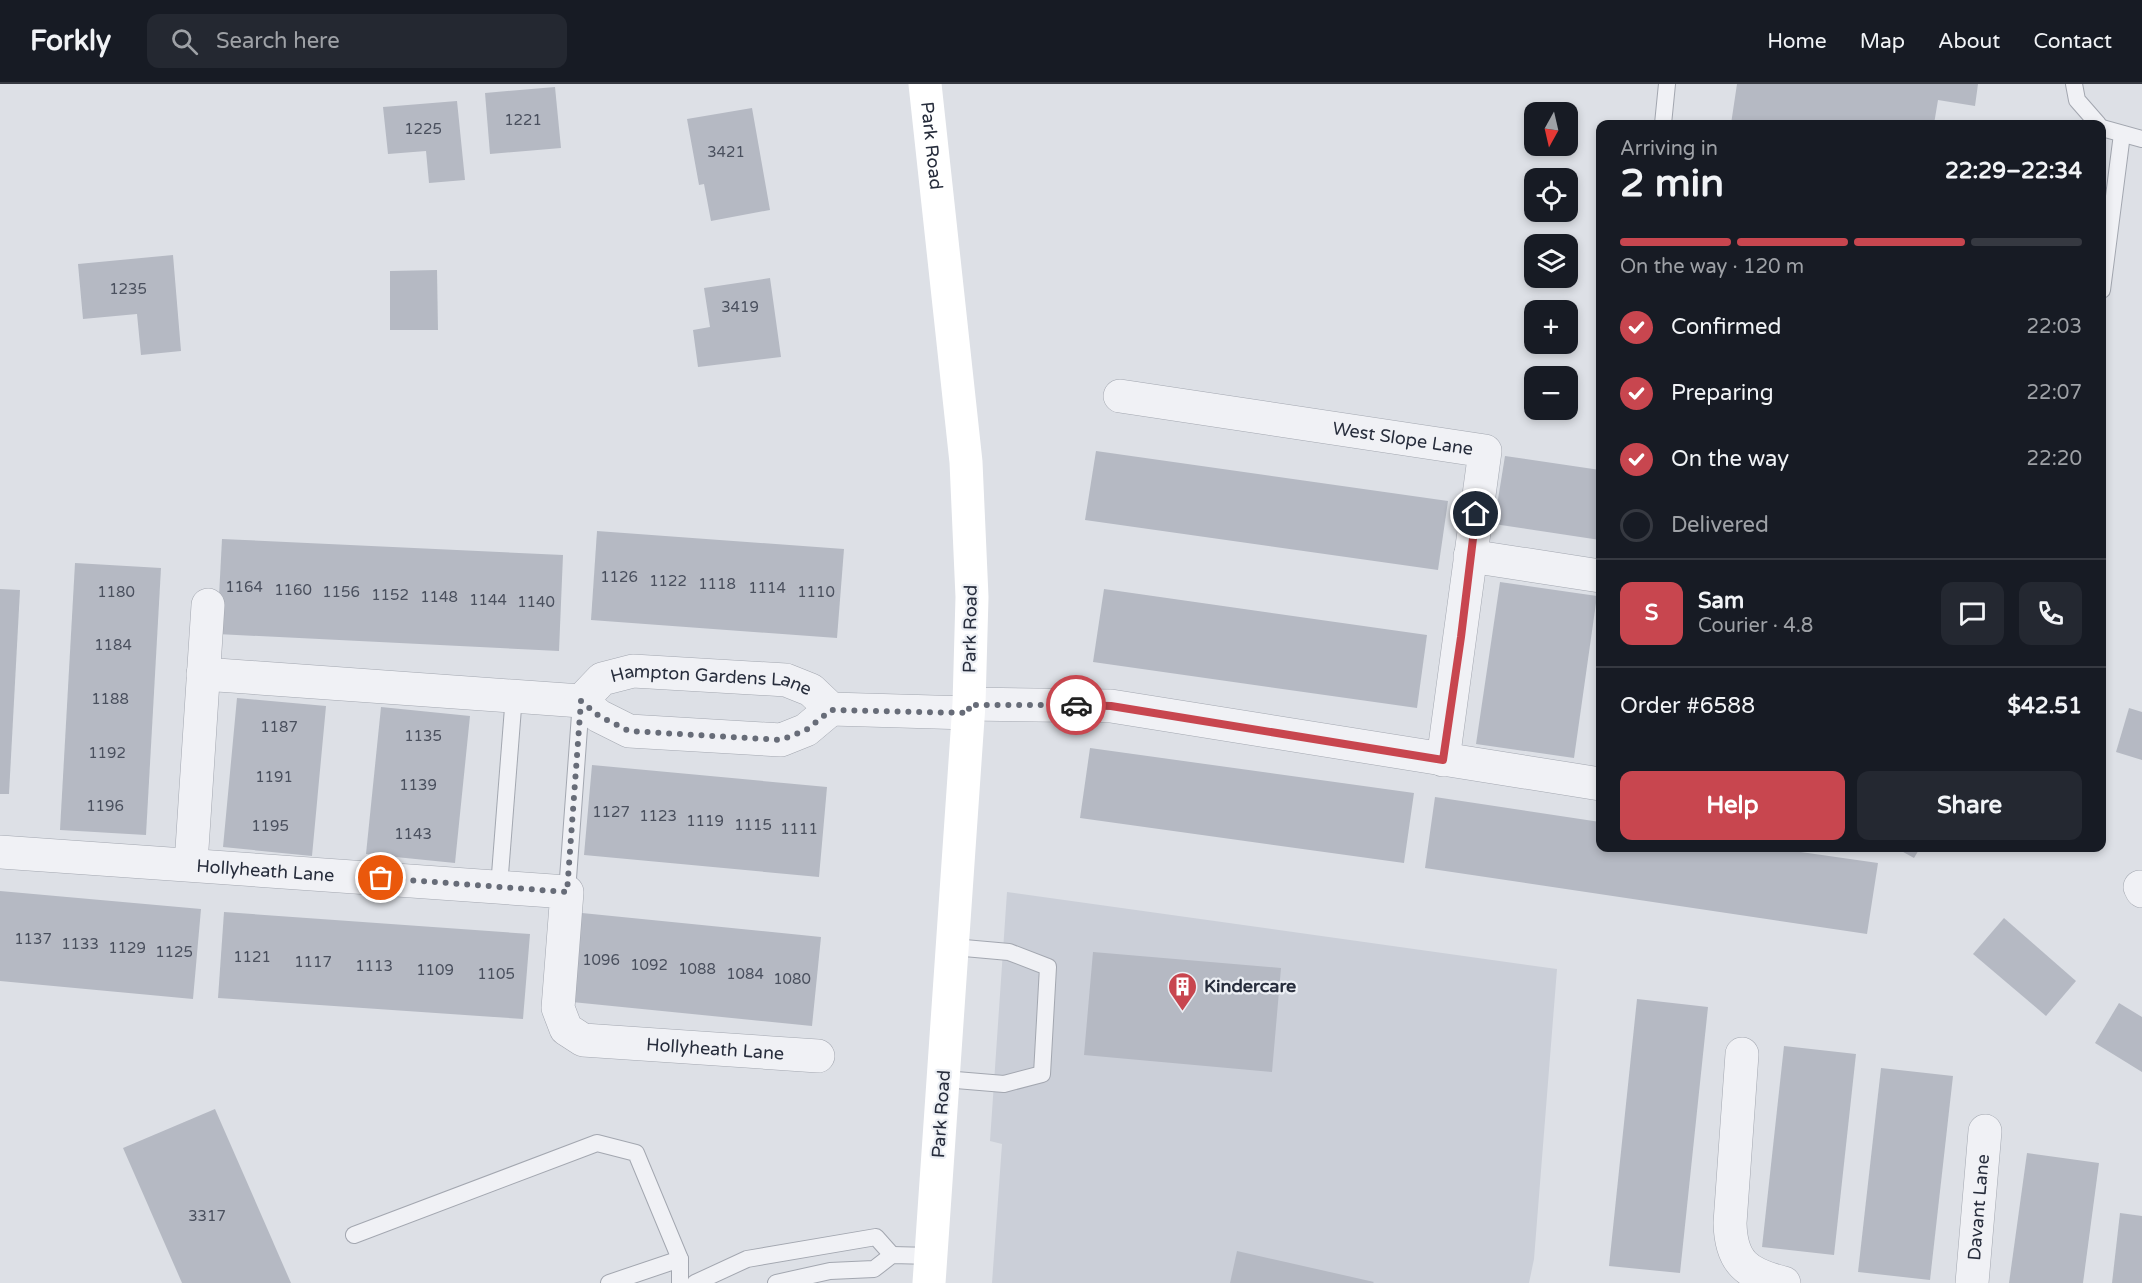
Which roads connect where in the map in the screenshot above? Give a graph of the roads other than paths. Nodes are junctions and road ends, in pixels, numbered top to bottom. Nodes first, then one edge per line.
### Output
1 (925, 84) edge
2 (1666, 84) edge
3 (2074, 84) edge
4 (1663, 120) edge
5 (2094, 120) edge
6 (2106, 129) edge
7 (2122, 134) junction
8 (2142, 140) edge
9 (2106, 230) edge
10 (1119, 396) dead end
11 (1470, 556) junction
12 (1596, 575) edge
13 (208, 605) dead end
14 (203, 674) junction
15 (514, 695) junction
16 (581, 701) junction
17 (969, 709) junction
18 (831, 710) junction
19 (1443, 760) junction
20 (1596, 782) edge
21 (0, 852) edge
22 (191, 864) junction
23 (499, 887) junction
24 (567, 892) junction
25 (953, 947) junction
26 (1742, 1054) dead end
27 (818, 1056) dead end
28 (944, 1079) junction
29 (1985, 1131) dead end
30 (354, 1235) dead end
31 (891, 1255) junction
32 (680, 1259) junction
33 (930, 1270) edge
34 (609, 1283) edge
35 (680, 1283) edge
36 (695, 1283) edge
37 (776, 1283) edge
38 (1784, 1283) edge
39 (1972, 1283) edge

1 - 17 main road, Park Road
2 - 4 lane
3 - 5 lane
6 - 7 lane
7 - 8 lane
7 - 9 lane
10 - 11 street, West Slope Lane
11 - 12 street
11 - 19 street, West Slope Lane
13 - 14 street
14 - 15 street
14 - 22 street
15 - 16 street
15 - 23 lane
16 - 18 street
16 - 18 street, Hampton Gardens Lane
16 - 24 lane
17 - 18 street, Hampton Gardens Lane
17 - 19 street, Hampton Gardens Lane
17 - 25 main road, Park Road
19 - 20 street, Hampton Gardens Lane
21 - 22 street, Hollyheath Lane
22 - 23 street, Hollyheath Lane
23 - 24 street, Hollyheath Lane
24 - 27 street, Hollyheath Lane
25 - 28 main road, Park Road
25 - 28 lane
26 - 38 street
28 - 33 main road, Park Road
29 - 39 street, Davant Lane
30 - 32 lane
31 - 33 lane
31 - 36 lane
31 - 37 lane
32 - 34 lane
32 - 35 lane

